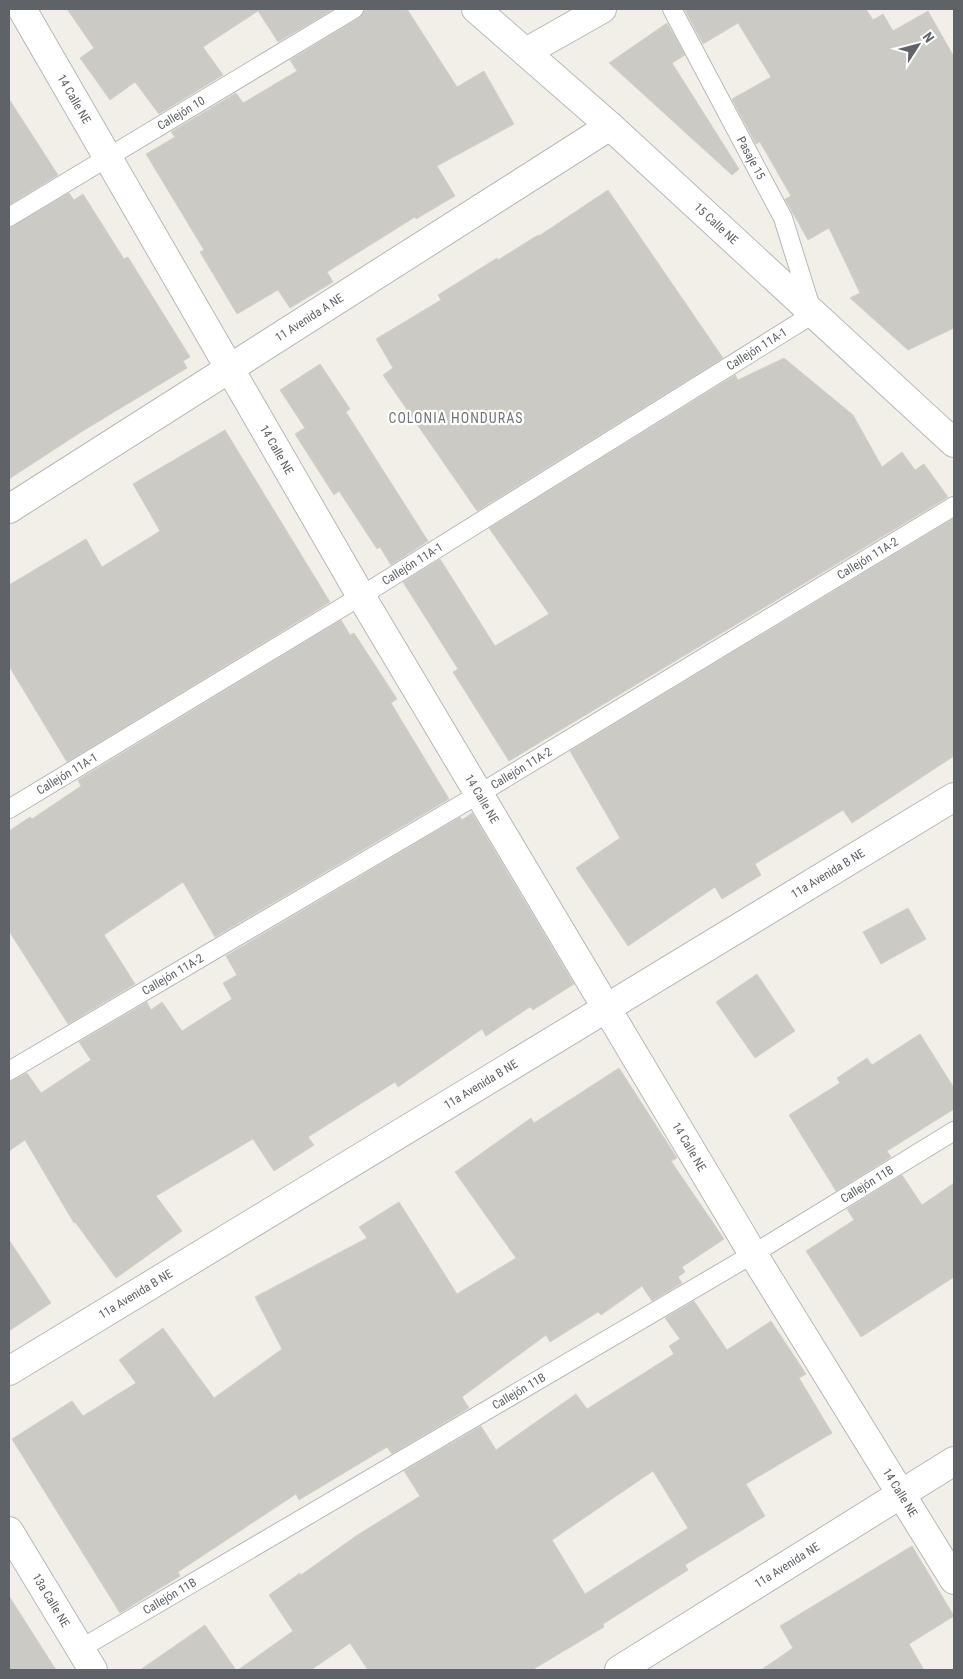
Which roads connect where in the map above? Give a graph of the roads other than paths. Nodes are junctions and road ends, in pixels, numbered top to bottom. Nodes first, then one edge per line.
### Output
1 (22, 9) edge
2 (354, 9) edge
3 (476, 9) edge
4 (602, 9) edge
5 (672, 9) edge
6 (526, 52) junction
7 (610, 126) junction
8 (108, 156) junction
9 (9, 217) edge
10 (813, 314) junction
11 (228, 369) junction
12 (954, 443) edge
13 (954, 506) edge
14 (9, 509) edge
15 (361, 596) junction
16 (479, 794) junction
17 (954, 797) edge
18 (9, 809) edge
19 (606, 1008) junction
20 (9, 1071) edge
21 (954, 1131) edge
22 (753, 1254) junction
23 (9, 1371) edge
24 (954, 1461) edge
25 (900, 1494) junction
26 (9, 1531) edge
27 (954, 1580) edge
28 (87, 1660) edge
29 (619, 1670) edge

1 - 8 street, 14 Calle NE
2 - 8 lane, Callejón 10
3 - 6 street, 15 Calle NE
4 - 6 street
5 - 10 lane, Pasaje 15
6 - 7 street, 15 Calle NE
7 - 10 street, 15 Calle NE
7 - 11 street, 11 Avenida A NE
8 - 9 lane, Callejón 10
8 - 11 street, 14 Calle NE
10 - 12 street, 15 Calle NE
10 - 15 lane, Callejón 11A-1
11 - 14 street, 11 Avenida A NE
11 - 15 street, 14 Calle NE
13 - 16 lane, Callejón 11A-2
15 - 16 street, 14 Calle NE
15 - 18 lane, Callejón 11A-1
16 - 19 street, 14 Calle NE
16 - 20 lane, Callejón 11A-2
17 - 19 street, 11a Avenida B NE
19 - 22 street, 14 Calle NE
19 - 23 street, 11a Avenida B NE
21 - 22 lane, Callejón 11B
22 - 25 street, 14 Calle NE
22 - 28 lane, Callejón 11B
24 - 25 street, 11a Avenida NE
25 - 27 street, 14 Calle NE
25 - 29 street, 11a Avenida NE
26 - 28 street, 13a Calle NE

